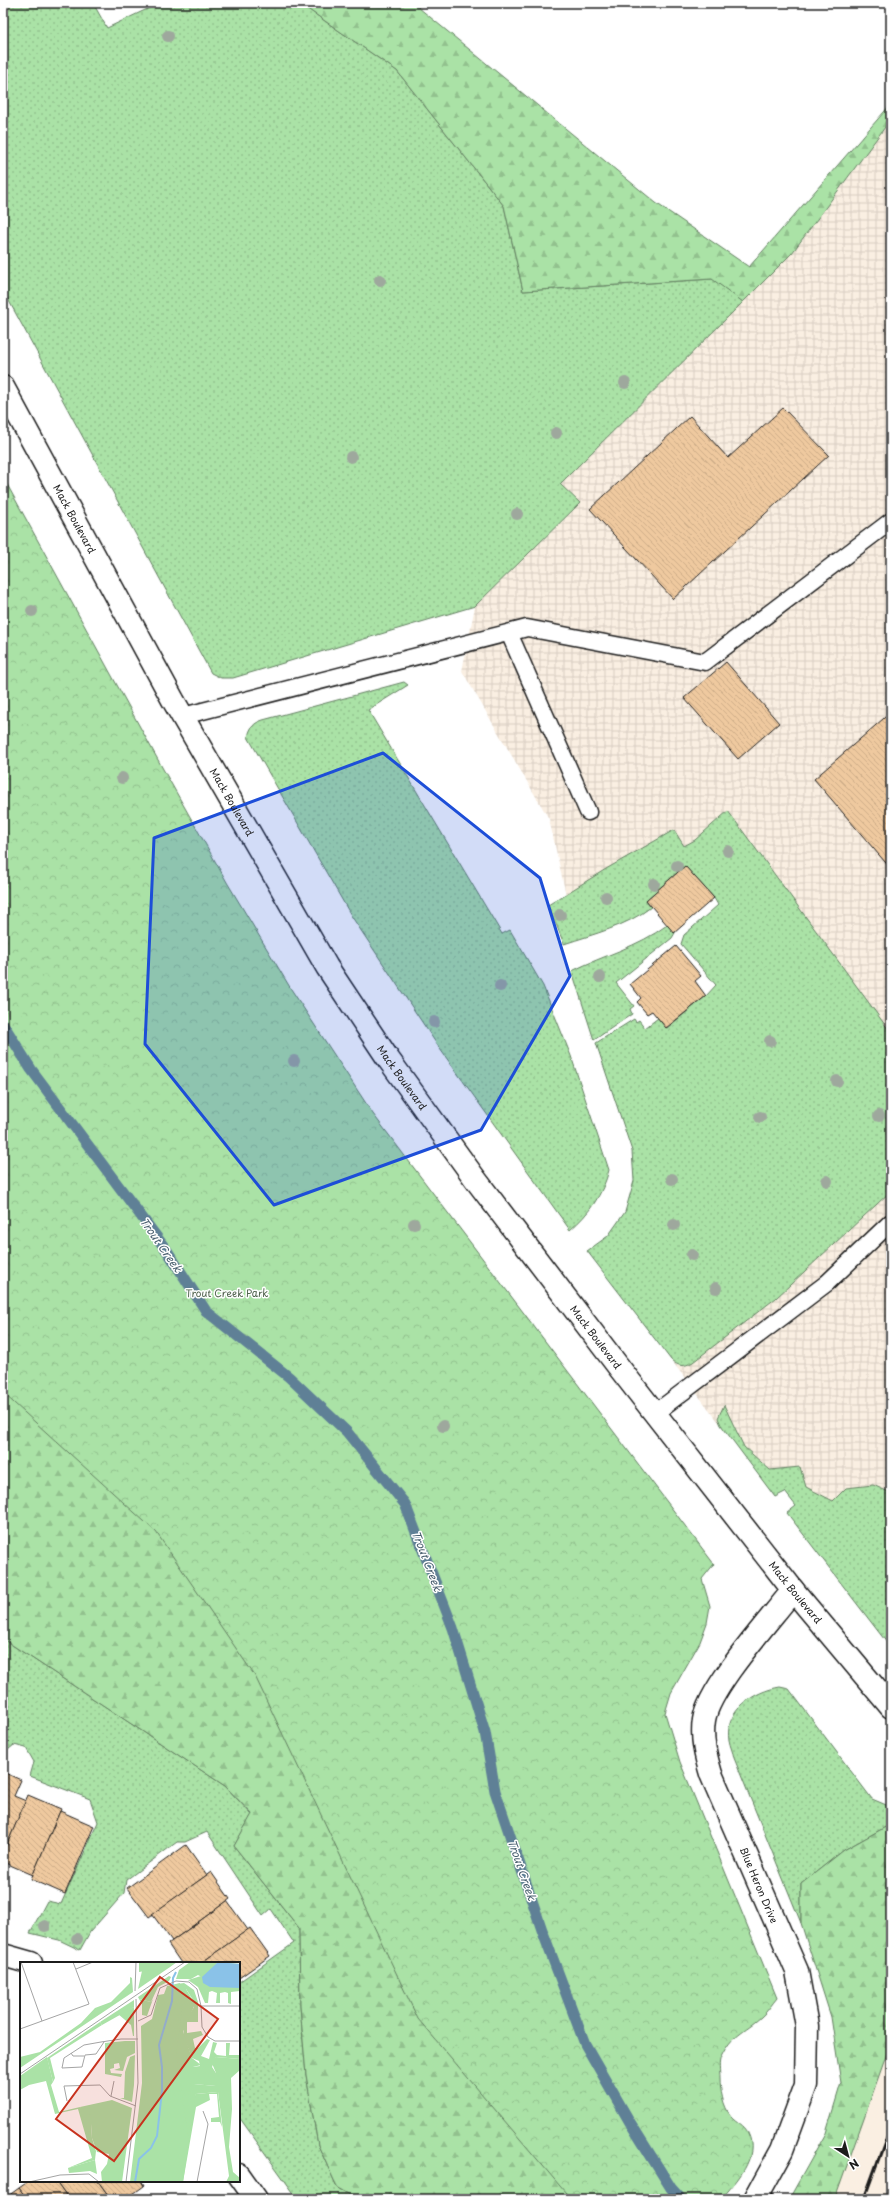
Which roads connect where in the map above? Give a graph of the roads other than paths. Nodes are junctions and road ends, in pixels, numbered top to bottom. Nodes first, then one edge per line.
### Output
1 (3, 387) edge
2 (891, 521) edge
3 (509, 633) junction
4 (183, 716) junction
5 (588, 812) dead end
6 (891, 1222) edge
7 (655, 1413) junction
8 (793, 1590) junction
9 (891, 1707) edge
10 (3, 1955) edge
11 (28, 1962) edge
12 (240, 2176) edge
13 (256, 2199) edge
14 (754, 2199) edge

1 - 4 main road, Mack Boulevard
2 - 3 lane
3 - 4 lane
3 - 5 lane
4 - 7 main road, Mack Boulevard
6 - 7 lane
7 - 8 main road, Mack Boulevard
8 - 9 main road, Mack Boulevard
8 - 14 main road, Blue Heron Drive
10 - 11 main road
12 - 13 main road

